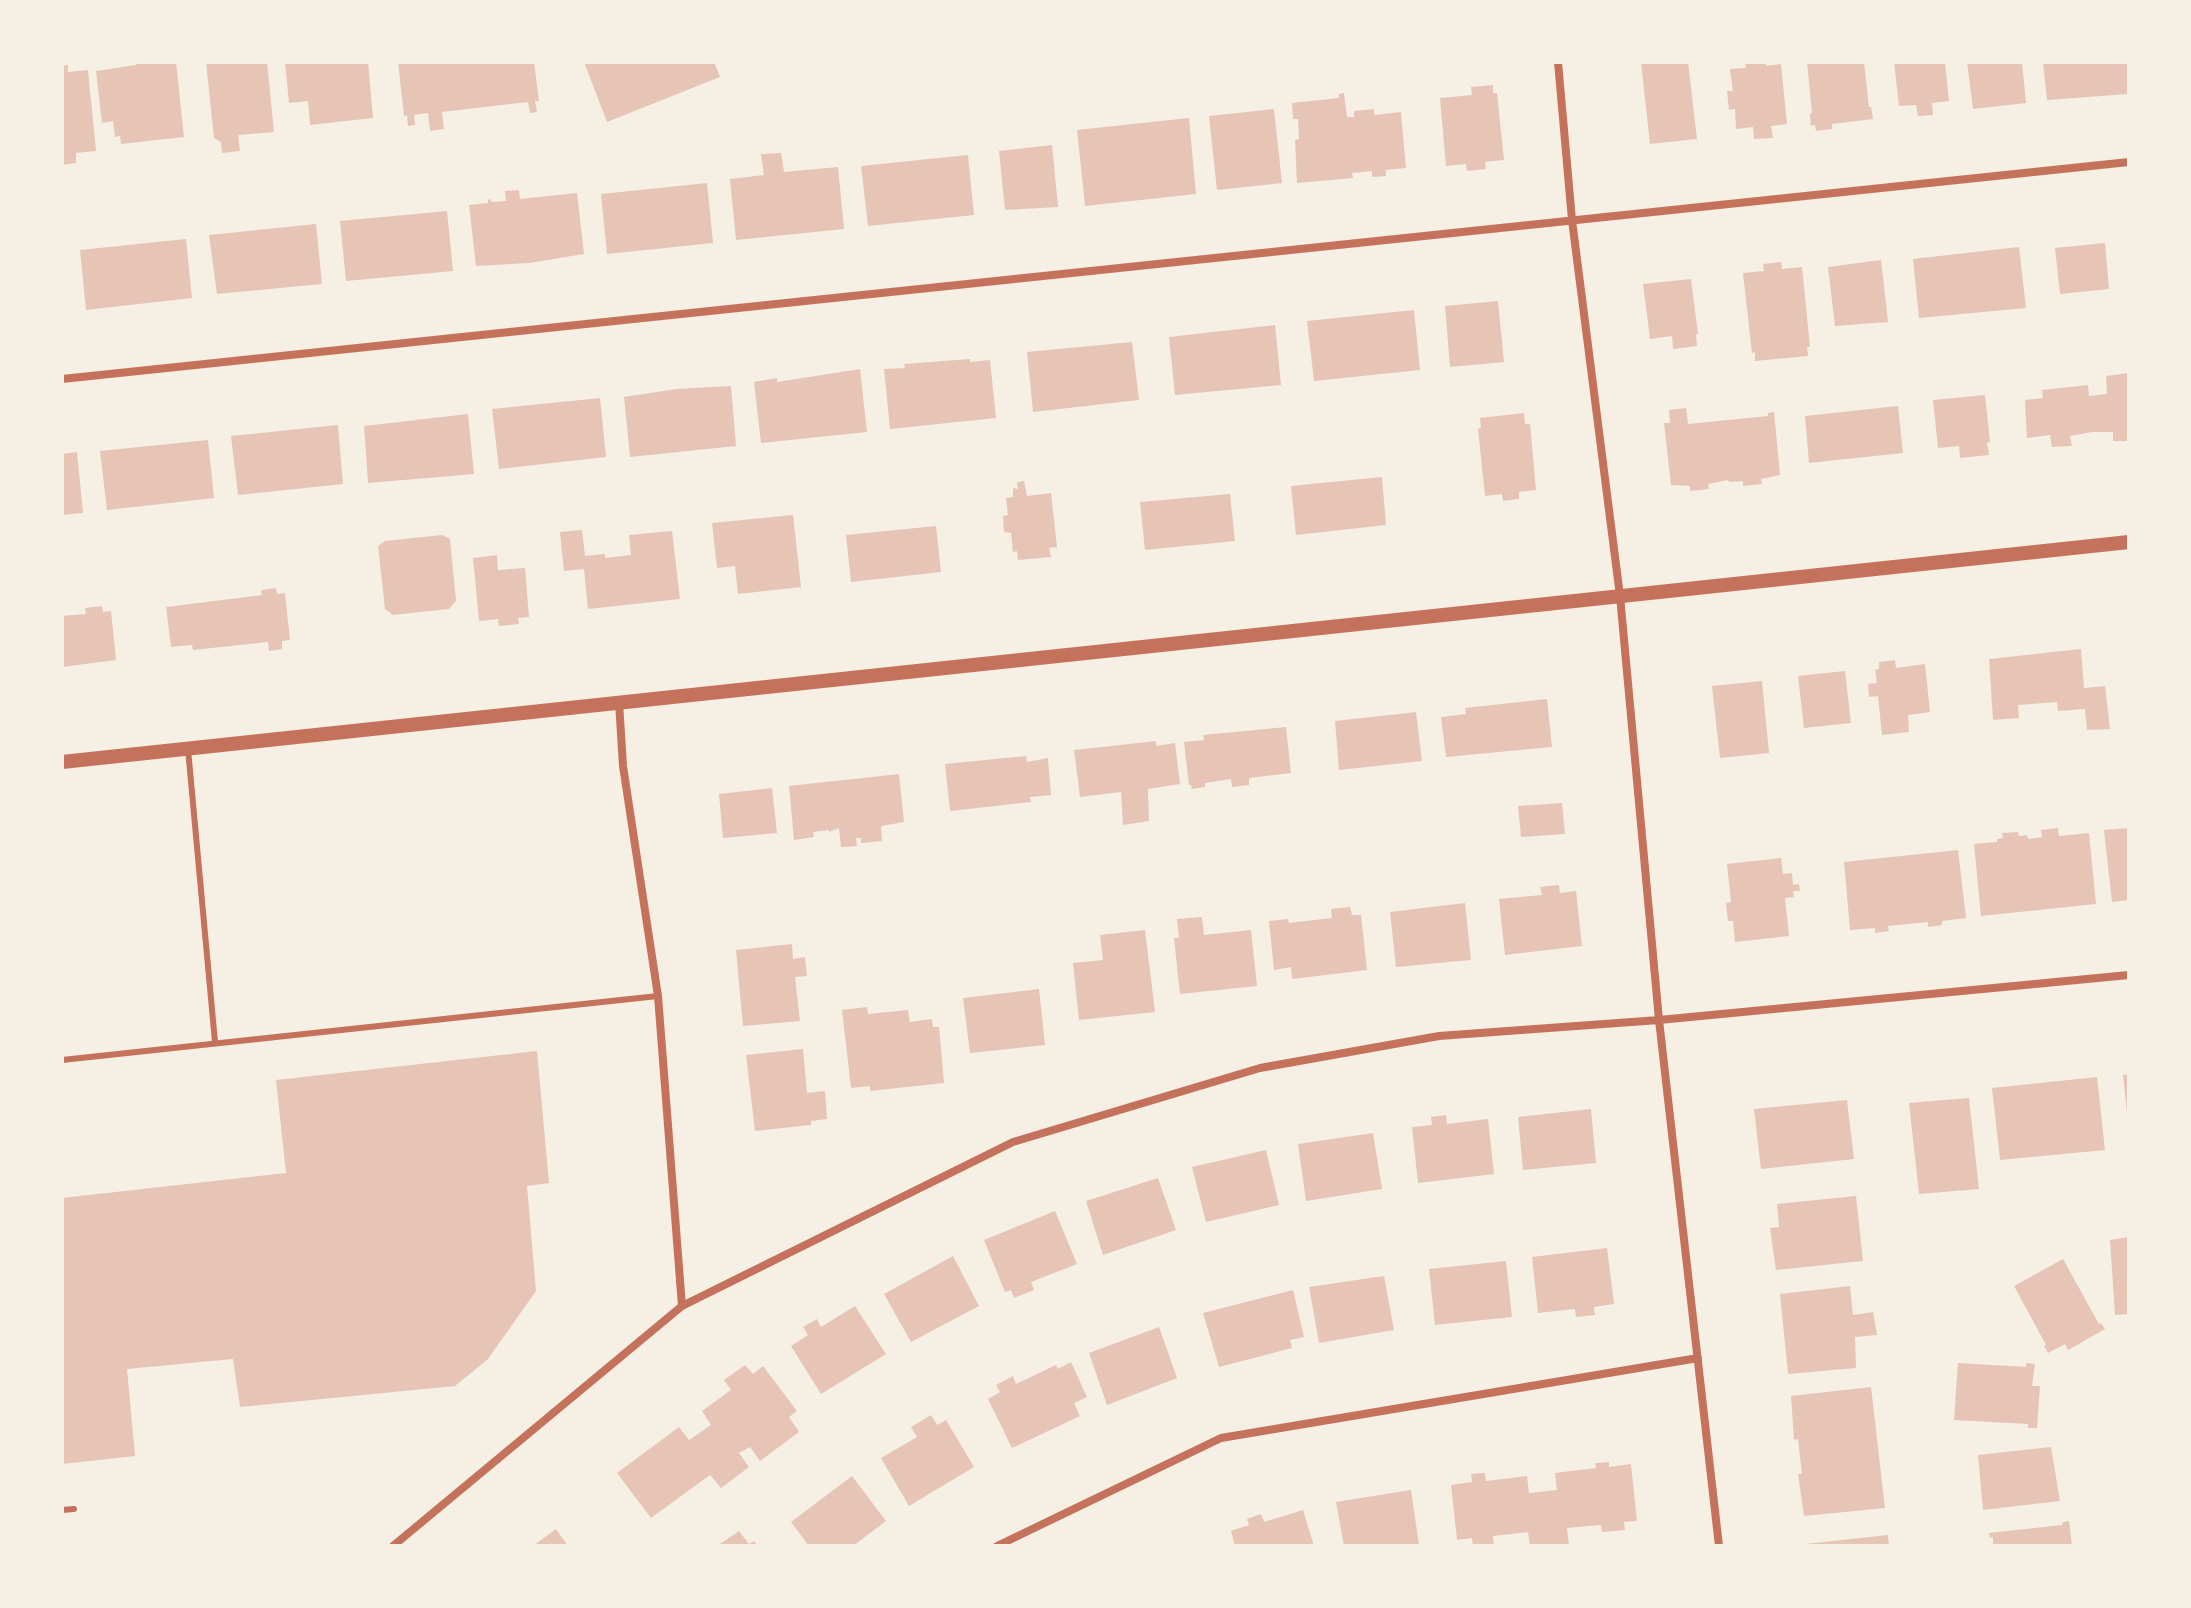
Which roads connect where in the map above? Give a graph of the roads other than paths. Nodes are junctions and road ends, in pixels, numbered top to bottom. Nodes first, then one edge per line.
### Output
1 (1558, 62) edge
2 (2129, 162) edge
3 (1572, 220) junction
4 (62, 379) edge
5 (2129, 542) edge
6 (1620, 596) junction
7 (619, 702) junction
8 (188, 749) junction
9 (62, 762) edge
10 (2129, 975) edge
11 (658, 996) junction
12 (1659, 1020) junction
13 (215, 1042) junction
14 (62, 1060) edge
15 (682, 1306) junction
16 (1698, 1358) junction
17 (74, 1509) dead end
18 (62, 1510) edge
19 (393, 1546) edge
20 (997, 1546) edge
21 (1719, 1546) edge

1 - 3 street
2 - 3 street
3 - 4 street
3 - 6 street
5 - 6 street
6 - 7 street
6 - 12 street
7 - 8 street
7 - 11 street
8 - 9 street
8 - 13 lane
10 - 12 street
11 - 13 lane
11 - 15 street
12 - 15 street
12 - 16 street
13 - 14 lane
15 - 19 street
16 - 20 street
16 - 21 street
17 - 18 lane

